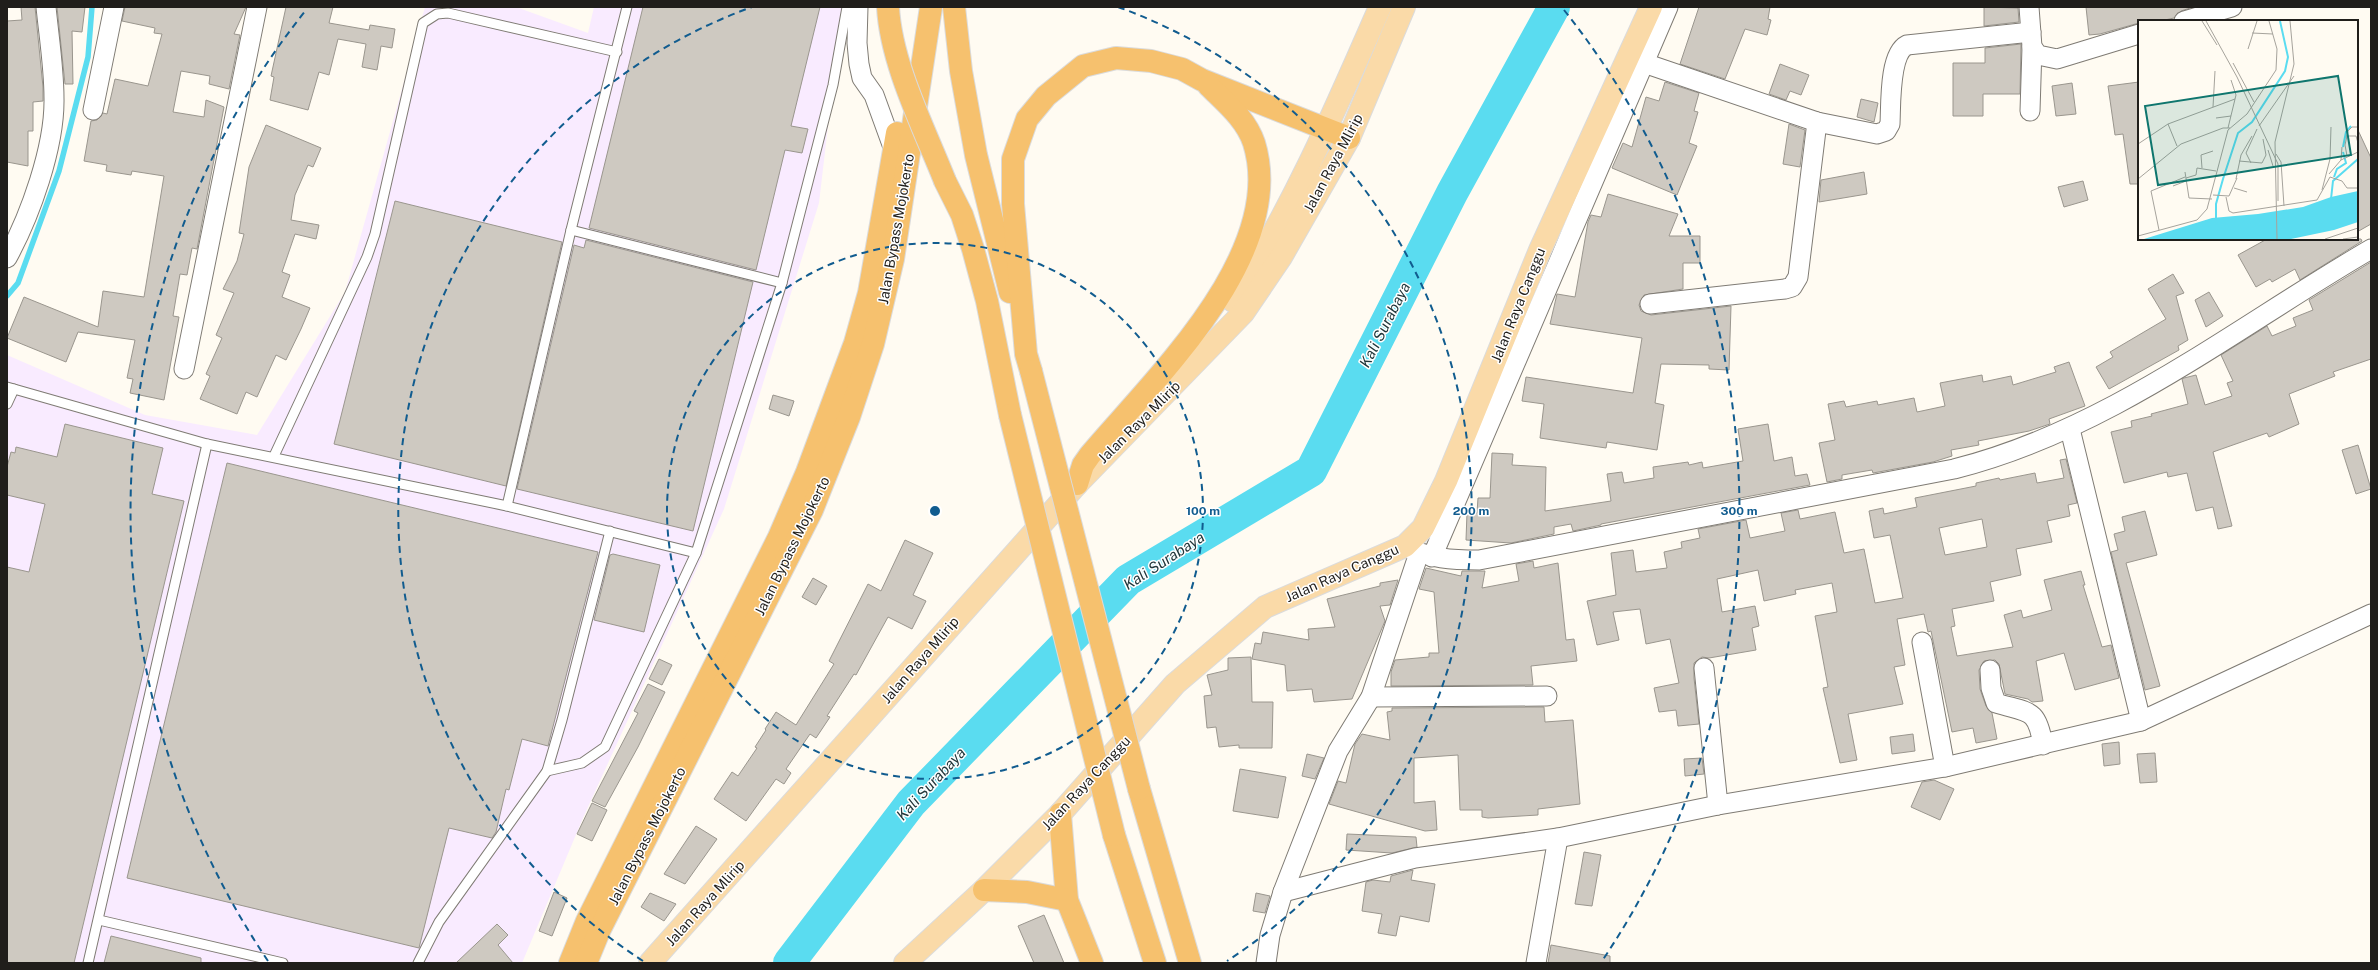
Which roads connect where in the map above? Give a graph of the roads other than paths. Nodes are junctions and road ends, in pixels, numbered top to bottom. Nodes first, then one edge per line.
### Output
1 (46, 7) edge
2 (114, 7) edge
3 (256, 7) edge
4 (628, 7) edge
5 (847, 7) edge
6 (858, 7) edge
7 (888, 7) edge
8 (917, 7) edge
9 (931, 7) edge
10 (954, 7) edge
11 (1380, 7) edge
12 (1404, 7) edge
13 (1651, 7) edge
14 (1668, 7) edge
15 (2029, 7) edge
16 (2232, 7) edge
17 (2187, 20) edge
18 (2138, 34) edge
19 (2031, 40) junction
20 (617, 52) junction
21 (1644, 63) junction
22 (1202, 80) junction
23 (93, 110) dead end
24 (2030, 111) dead end
25 (1817, 122) junction
26 (1327, 128) junction
27 (1349, 138) junction
28 (894, 150) junction
29 (571, 230) junction
30 (14, 232) edge
31 (2371, 249) edge
32 (7, 258) edge
33 (782, 283) junction
34 (1650, 304) dead end
35 (1028, 363) junction
36 (1196, 364) junction
37 (184, 369) dead end
38 (10, 388) edge
39 (7, 404) edge
40 (2070, 429) junction
41 (207, 444) junction
42 (274, 456) junction
43 (1077, 484) junction
44 (507, 506) junction
45 (610, 531) junction
46 (1419, 552) junction
47 (696, 553) junction
48 (2371, 614) edge
49 (1922, 642) dead end
50 (1704, 668) dead end
51 (1990, 670) dead end
52 (1547, 696) dead end
53 (1371, 697) junction
54 (2141, 721) junction
55 (2043, 745) junction
56 (1944, 767) junction
57 (547, 771) junction
58 (1718, 805) junction
59 (1060, 814) junction
60 (1558, 838) junction
61 (984, 890) junction
62 (1283, 892) junction
63 (1067, 900) junction
64 (99, 920) junction
65 (88, 963) edge
66 (283, 963) edge
67 (418, 963) edge
68 (570, 963) edge
69 (586, 963) edge
70 (650, 963) edge
71 (905, 963) edge
72 (1092, 963) edge
73 (1155, 963) edge
74 (1190, 963) edge
75 (1266, 963) edge
76 (1536, 963) edge

1 - 30 street
2 - 23 street
3 - 37 street
4 - 20 lane
5 - 33 lane
6 - 28 street
7 - 73 highway, bridge
8 - 28 highway, Jalan Bypass Mojokerto
9 - 69 highway, Jalan Bypass Mojokerto
10 - 35 highway
11 - 26 main road, Jalan Raya Mlirip
12 - 27 main road, Jalan Raya Mlirip
13 - 46 main road, Jalan Raya Canggu
14 - 21 street
15 - 19 street
16 - 17 street
18 - 19 street
19 - 24 street
19 - 25 street
20 - 29 lane
20 - 42 lane
21 - 25 street
21 - 46 street
22 - 26 highway
22 - 35 highway
22 - 43 highway
25 - 34 street
26 - 27 highway
26 - 36 main road, Jalan Raya Mlirip
27 - 36 main road, Jalan Raya Mlirip
28 - 68 highway, Jalan Bypass Mojokerto
29 - 33 lane
29 - 44 lane
30 - 32 street
31 - 40 street
33 - 47 lane
35 - 74 highway, bridge
36 - 43 main road, Jalan Raya Mlirip
38 - 39 lane
38 - 41 lane
40 - 46 street
40 - 54 street
41 - 42 lane
41 - 64 lane
42 - 44 lane
43 - 70 main road, Jalan Raya Mlirip
44 - 45 lane
45 - 47 lane
45 - 57 lane
46 - 53 street
46 - 59 main road, Jalan Raya Canggu
47 - 57 lane
48 - 54 street
49 - 56 street
50 - 58 street
51 - 55 street
52 - 53 street
53 - 62 street
54 - 55 street
55 - 56 street
56 - 58 street
57 - 67 lane
58 - 60 street
59 - 61 main road, Jalan Raya Canggu
59 - 63 highway
60 - 62 street
60 - 76 street
61 - 63 highway
61 - 71 main road, Jalan Raya Canggu
62 - 75 street
63 - 72 highway
64 - 65 lane
64 - 66 lane

